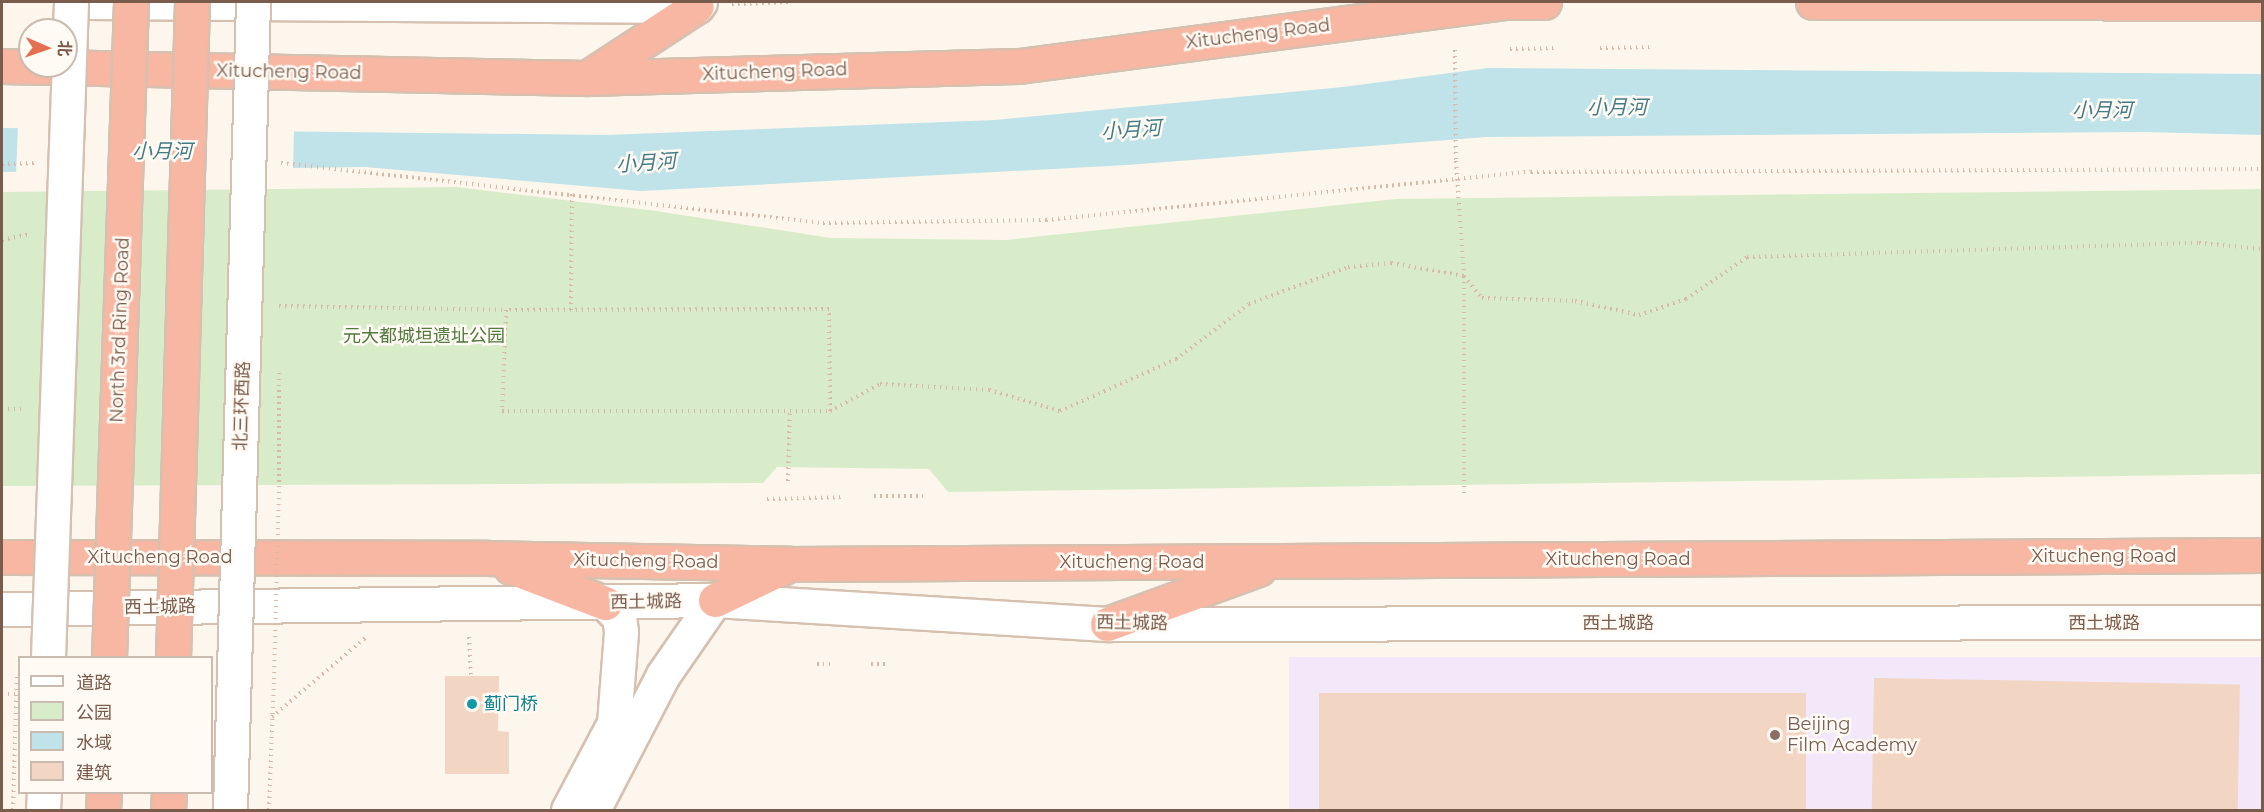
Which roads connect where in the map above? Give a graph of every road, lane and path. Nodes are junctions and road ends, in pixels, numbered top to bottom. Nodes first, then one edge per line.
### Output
1 (71, 2) edge
2 (90, 2) edge
3 (131, 2) edge
4 (192, 2) edge
5 (254, 2) edge
6 (789, 2) edge
7 (1506, 2) edge
8 (1544, 2) edge
9 (1813, 2) edge
10 (2262, 3) edge
11 (698, 4) edge
12 (1654, 47) dead end
13 (1554, 48) dead end
14 (1599, 48) dead end
15 (1510, 49) dead end
16 (1455, 50) dead end
17 (2, 66) edge
18 (587, 78) junction
19 (306, 163) dead end
20 (2262, 169) edge
21 (1457, 180) junction
22 (572, 194) junction
23 (30, 234) dead end
24 (2, 240) edge
25 (2262, 249) edge
26 (1464, 276) junction
27 (279, 306) dead end
28 (506, 310) junction
29 (571, 310) junction
30 (2, 409) edge
31 (25, 409) dead end
32 (790, 411) junction
33 (830, 411) junction
34 (788, 481) dead end
35 (279, 482) dead end
36 (844, 496) dead end
37 (874, 496) dead end
38 (925, 496) dead end
39 (1464, 497) dead end
40 (767, 498) dead end
41 (2262, 555) edge
42 (2, 557) edge
43 (487, 558) junction
44 (1281, 561) junction
45 (790, 564) junction
46 (715, 600) junction
47 (605, 603) junction
48 (2, 609) edge
49 (2262, 622) edge
50 (1107, 624) junction
51 (369, 634) dead end
52 (470, 638) dead end
53 (48, 656) edge
54 (109, 656) edge
55 (173, 656) edge
56 (817, 664) dead end
57 (835, 664) dead end
58 (871, 664) dead end
59 (887, 664) dead end
60 (471, 676) dead end
61 (2, 694) edge
62 (16, 694) dead end
63 (272, 717) junction
64 (44, 794) edge
65 (104, 794) edge
66 (169, 794) edge
67 (43, 810) edge
68 (103, 810) edge
69 (168, 810) edge
70 (230, 810) edge
71 (269, 810) edge
72 (568, 810) edge
73 (593, 810) edge

1 - 53 street, bridge
2 - 11 street
3 - 54 highway, North 3rd Ring Road, bridge
4 - 55 highway, bridge
5 - 70 street, 北三环西路, bridge
6 - 11 path
7 - 8 highway, Xitucheng Road
7 - 18 highway, Xitucheng Road
9 - 10 highway
11 - 18 highway
12 - 14 path
13 - 15 path
16 - 21 path
17 - 18 highway, Xitucheng Road
19 - 22 path
20 - 21 path
21 - 22 path
21 - 26 path
22 - 29 path
23 - 24 path
25 - 26 path
26 - 33 path
26 - 39 path
27 - 28 path
28 - 29 path
28 - 32 path
29 - 33 path
30 - 31 path
32 - 33 path
32 - 34 path
35 - 63 path, bridge
36 - 40 path
37 - 38 path
41 - 44 highway, Xitucheng Road
42 - 43 highway, Xitucheng Road
43 - 45 highway, Xitucheng Road
43 - 47 highway
44 - 45 highway, Xitucheng Road
44 - 50 highway
45 - 46 highway
46 - 47 street, 西土城路
46 - 50 street, 西土城路
46 - 73 street
47 - 48 street, 西土城路
47 - 72 street
49 - 50 street, 西土城路
51 - 63 path
52 - 60 path
56 - 57 path
58 - 59 path
61 - 62 path
63 - 71 path
64 - 67 street
65 - 68 highway
66 - 69 highway

